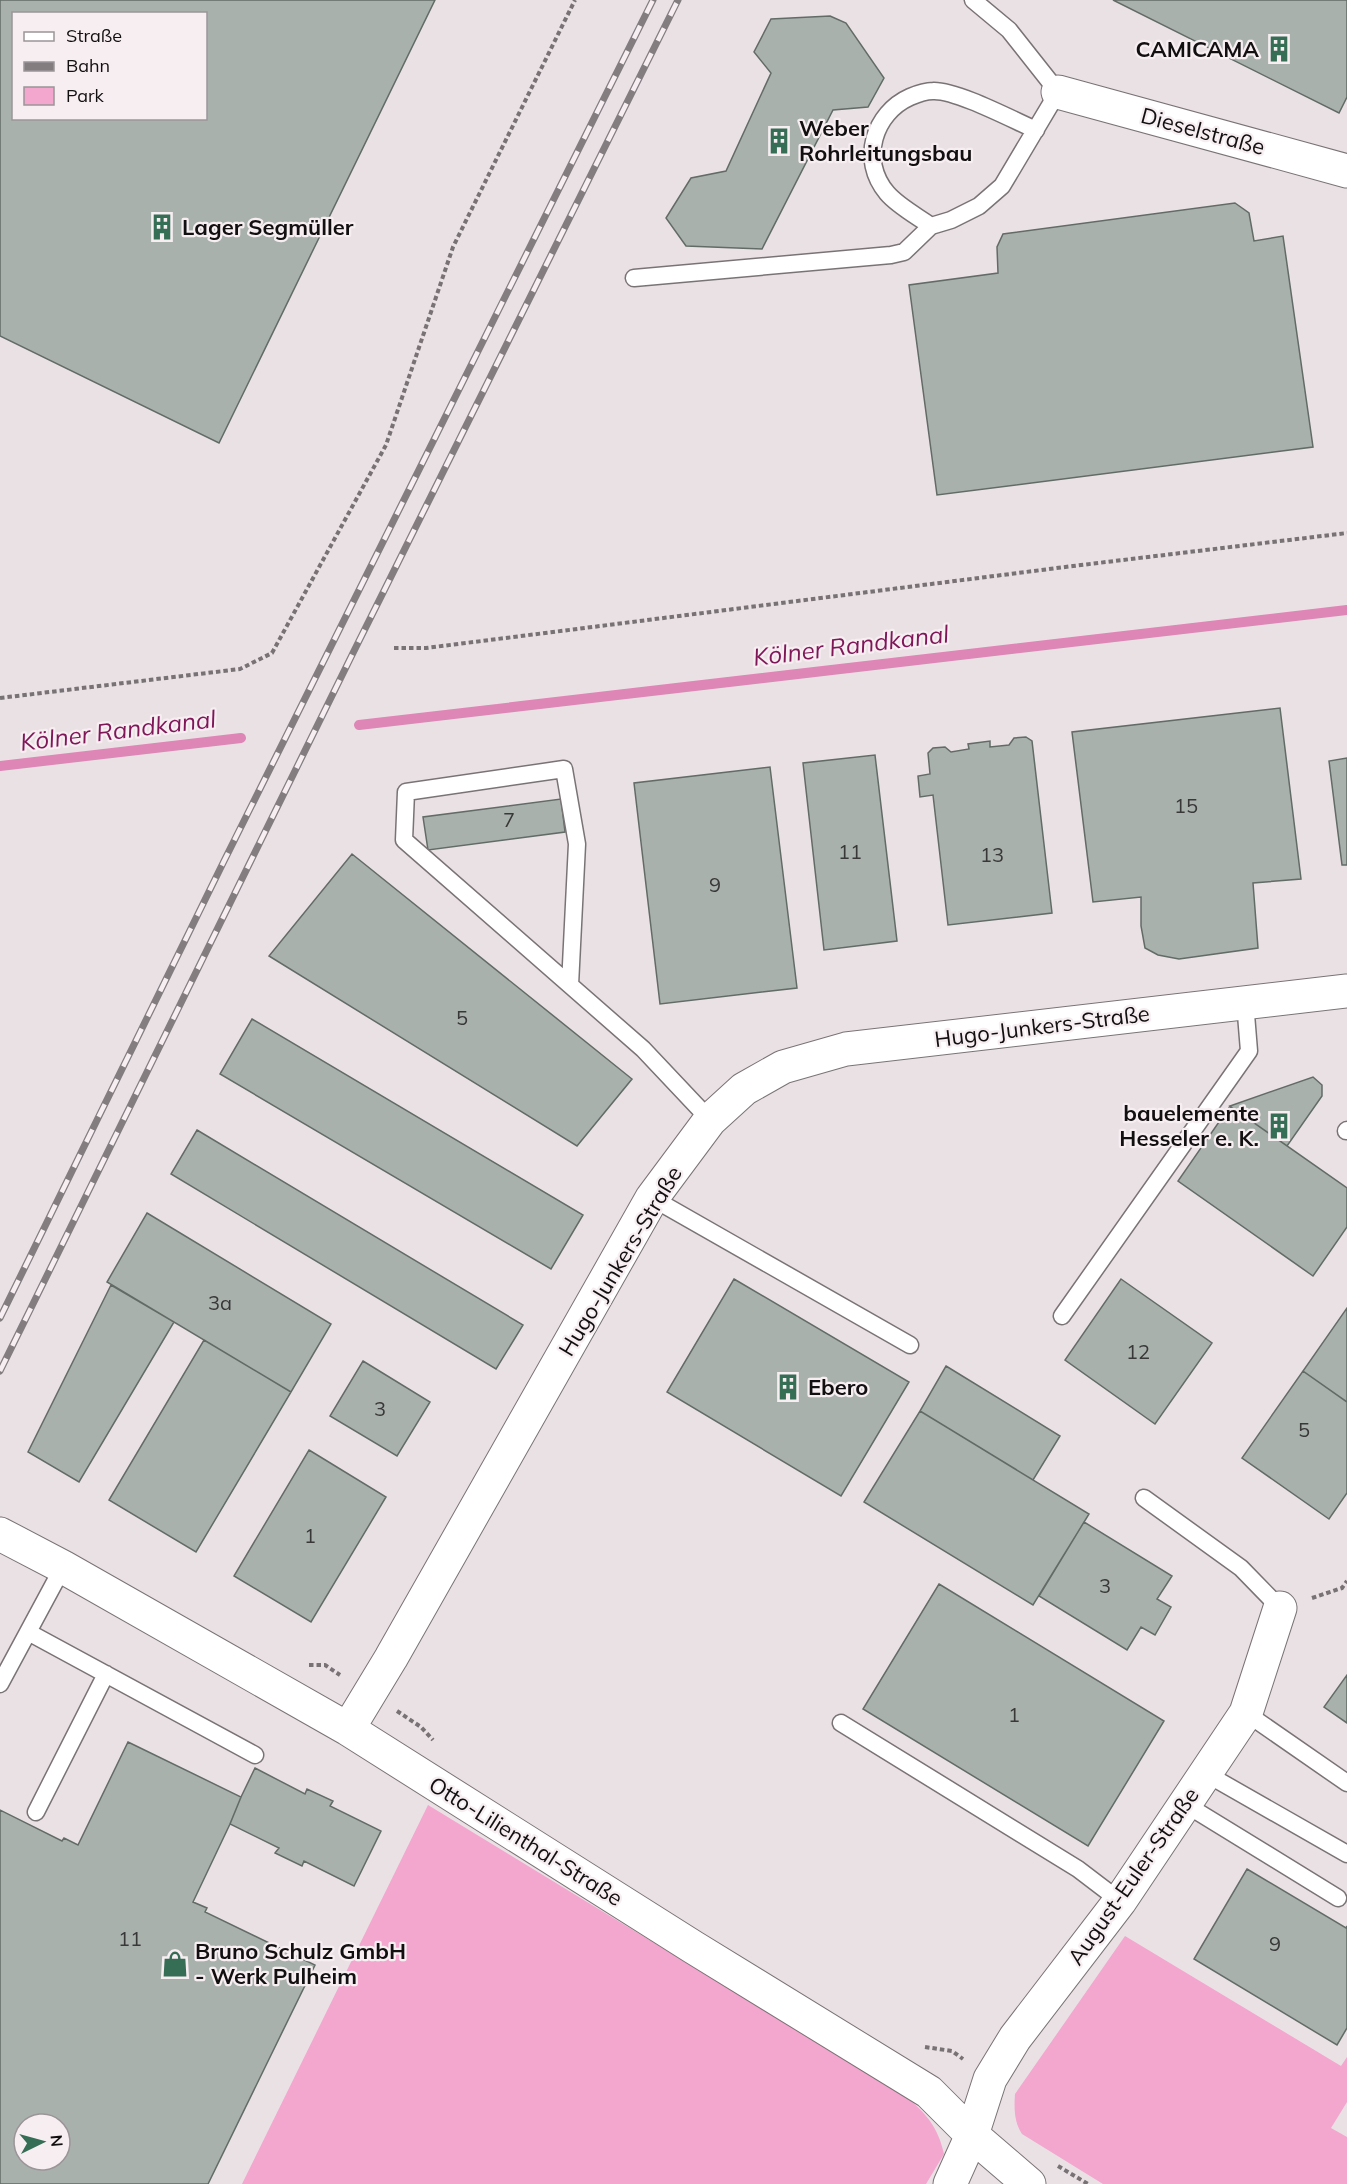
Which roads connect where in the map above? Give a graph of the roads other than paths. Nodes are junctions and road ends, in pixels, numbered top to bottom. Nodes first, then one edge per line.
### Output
1 (973, 0) edge
2 (1058, 92) junction
3 (1036, 129) junction
4 (1347, 171) edge
5 (931, 226) junction
6 (634, 278) dead end
7 (570, 985) junction
8 (1347, 991) edge
9 (1245, 1002) junction
10 (710, 1120) junction
11 (652, 1198) junction
12 (1062, 1316) dead end
13 (910, 1345) dead end
14 (1144, 1498) dead end
15 (0, 1534) edge
16 (63, 1567) junction
17 (1280, 1608) joint
18 (28, 1632) junction
19 (106, 1674) junction
20 (0, 1684) edge
21 (1246, 1713) junction
22 (841, 1723) dead end
23 (348, 1728) junction
24 (255, 1755) dead end
25 (1205, 1773) junction
26 (1347, 1783) edge
27 (1185, 1804) junction
28 (36, 1812) dead end
29 (1347, 1854) edge
30 (1338, 1898) dead end
31 (1120, 1900) junction
32 (972, 2135) junction
33 (1039, 2173) edge
34 (950, 2184) edge

1 - 2 lane
2 - 3 lane
2 - 4 street, Dieselstraße
3 - 5 lane
3 - 5 lane
5 - 6 lane
7 - 7 lane
7 - 10 lane
8 - 9 street, Hugo-Junkers-Straße
9 - 10 street, Hugo-Junkers-Straße
9 - 12 lane
10 - 11 street, Hugo-Junkers-Straße
11 - 13 lane
11 - 23 street, Hugo-Junkers-Straße
14 - 17 lane
15 - 16 street, Otto-Lilienthal-Straße
16 - 18 lane
16 - 23 street, Otto-Lilienthal-Straße
17 - 21 street, August-Euler-Straße
18 - 19 lane
18 - 20 lane
19 - 24 lane
19 - 28 lane
21 - 25 street, August-Euler-Straße
21 - 26 lane
22 - 31 lane
23 - 32 street, Otto-Lilienthal-Straße
25 - 27 street, August-Euler-Straße
25 - 29 lane
27 - 30 lane
27 - 31 street, August-Euler-Straße
31 - 32 street, August-Euler-Straße
32 - 33 street, Otto-Lilienthal-Straße
32 - 34 street, August-Euler-Straße

